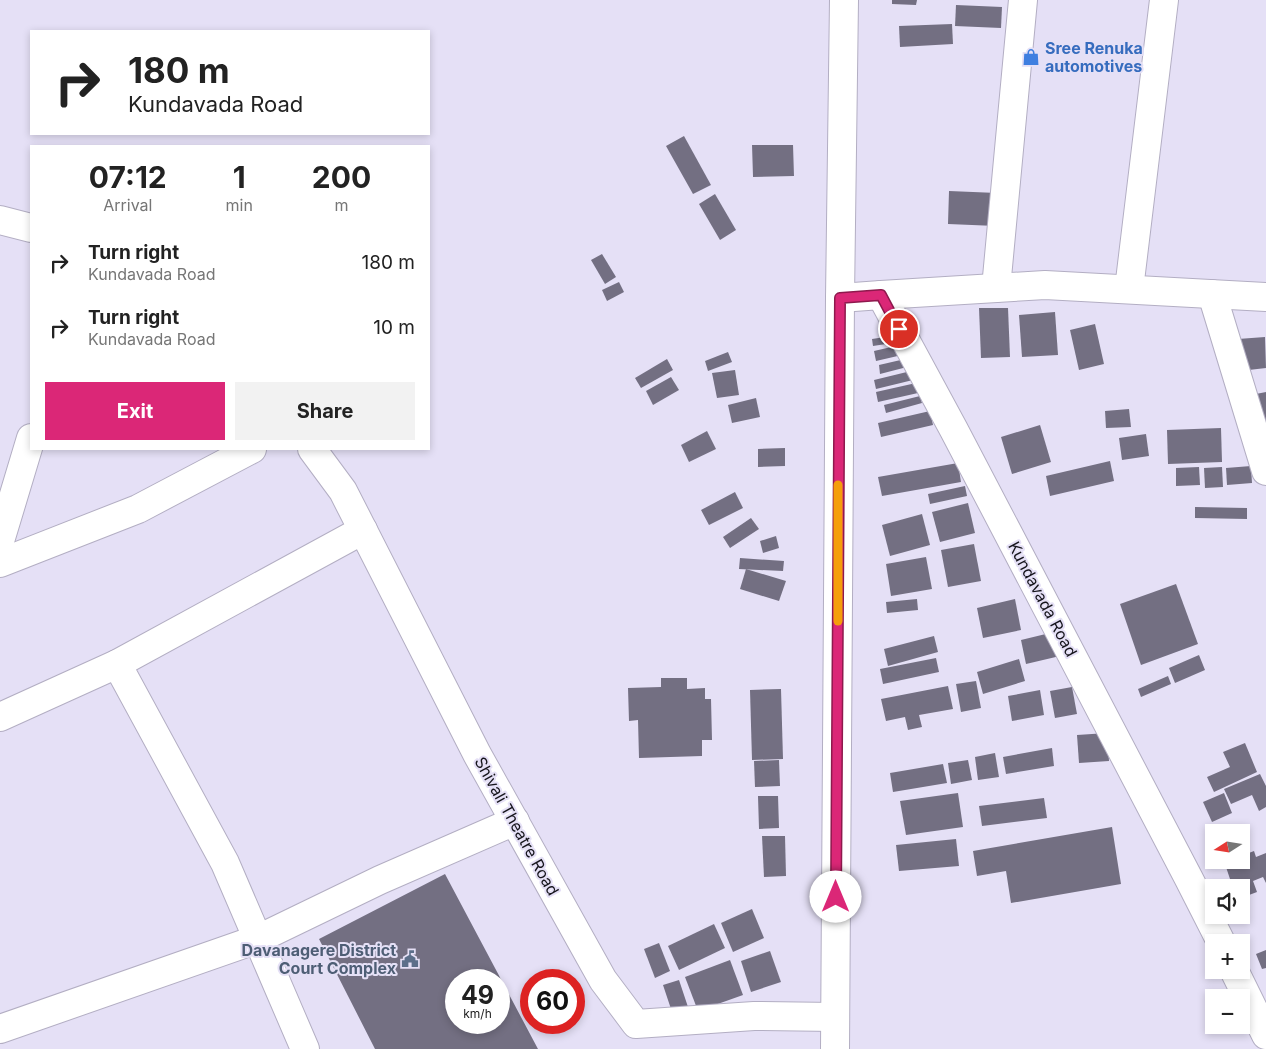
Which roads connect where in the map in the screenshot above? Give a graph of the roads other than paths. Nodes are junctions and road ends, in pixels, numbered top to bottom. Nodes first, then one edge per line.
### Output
1 (844, 0) edge
2 (1023, 0) edge
3 (1164, 0) edge
4 (0, 220) edge
5 (30, 228) edge
6 (996, 288) junction
7 (1129, 289) junction
8 (1212, 294) junction
9 (881, 295) junction
10 (1266, 297) edge
11 (840, 298) junction
12 (30, 441) edge
13 (250, 450) edge
14 (313, 450) edge
15 (1266, 471) edge
16 (363, 530) junction
17 (0, 541) edge
18 (0, 563) edge
19 (117, 664) junction
20 (0, 717) edge
21 (515, 821) junction
22 (1217, 934) edge
23 (258, 939) junction
24 (1238, 979) edge
25 (835, 1017) junction
26 (0, 1029) edge
27 (1266, 1035) edge
28 (305, 1049) edge
29 (835, 1049) edge

1 - 11 street
2 - 6 street
3 - 7 street
4 - 5 street
6 - 7 street
6 - 9 street
7 - 8 street
8 - 10 street
8 - 15 street
9 - 11 street
9 - 22 street, Kundavada Road
11 - 25 street
12 - 17 street
13 - 18 street
14 - 16 street, Shivali Theatre Road
16 - 19 street
16 - 21 street, Shivali Theatre Road
19 - 20 street
19 - 23 street
21 - 23 street
21 - 25 street, Shivali Theatre Road
23 - 26 street
23 - 28 street
24 - 27 street
25 - 29 street

